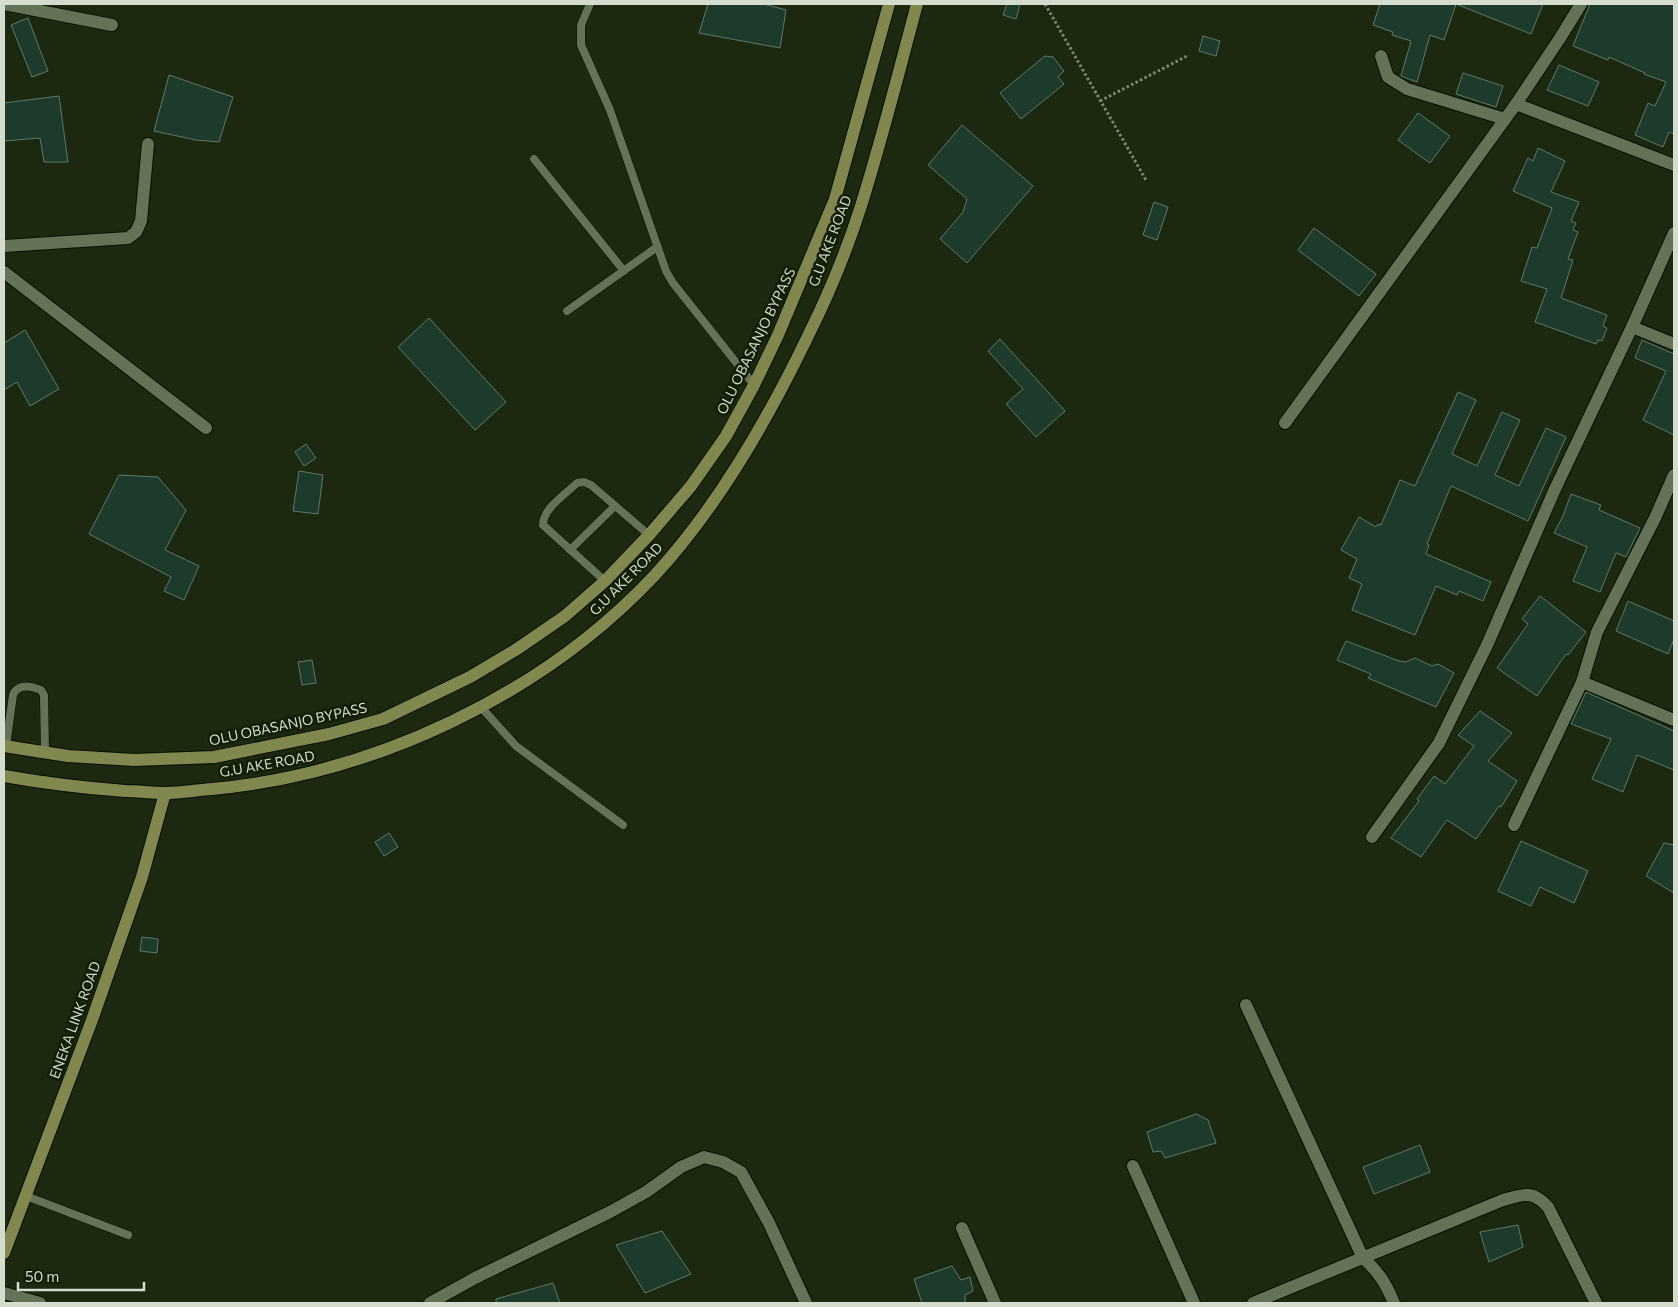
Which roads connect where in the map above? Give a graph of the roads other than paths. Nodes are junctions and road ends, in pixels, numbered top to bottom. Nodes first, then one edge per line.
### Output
1 (4, 4) edge
2 (590, 4) edge
3 (889, 4) edge
4 (917, 4) edge
5 (1581, 4) edge
6 (112, 25) dead end
7 (1381, 56) dead end
8 (1516, 104) junction
9 (1505, 119) junction
10 (148, 144) dead end
11 (534, 159) dead end
12 (1674, 165) edge
13 (1674, 233) edge
14 (4, 246) edge
15 (657, 247) junction
16 (624, 271) junction
17 (4, 272) edge
18 (566, 311) dead end
19 (1632, 327) junction
20 (1674, 344) edge
21 (754, 385) junction
22 (1285, 423) dead end
23 (206, 428) dead end
24 (1674, 474) edge
25 (615, 506) junction
26 (649, 535) junction
27 (570, 550) junction
28 (604, 582) junction
29 (1582, 682) junction
30 (481, 706) junction
31 (1674, 720) edge
32 (5, 746) edge
33 (44, 752) junction
34 (4, 776) edge
35 (165, 793) junction
36 (623, 825) dead end
37 (1514, 825) dead end
38 (1372, 838) dead end
39 (1246, 1005) dead end
40 (1133, 1166) dead end
41 (26, 1196) junction
42 (962, 1228) dead end
43 (128, 1235) dead end
44 (4, 1254) edge
45 (1363, 1258) junction
46 (4, 1293) edge
47 (40, 1303) edge
48 (430, 1303) edge
49 (806, 1303) edge
50 (995, 1303) edge
51 (1194, 1303) edge
52 (1254, 1303) edge
53 (1394, 1303) edge
54 (1596, 1303) edge

1 - 6 street
2 - 15 lane
3 - 21 main road, OLU OBASANJO BYPASS
4 - 30 main road, G.U AKE ROAD
5 - 8 street
7 - 9 street
8 - 9 street
8 - 12 street
9 - 22 street
10 - 14 street
11 - 16 lane
13 - 19 street
15 - 16 lane
15 - 21 lane
16 - 18 lane
17 - 23 street
19 - 20 street
19 - 38 street
21 - 26 main road, OLU OBASANJO BYPASS
24 - 29 street
25 - 26 lane
25 - 27 lane
25 - 27 lane
26 - 28 main road, OLU OBASANJO BYPASS
27 - 28 lane
28 - 33 main road, OLU OBASANJO BYPASS
29 - 31 street
29 - 37 street
30 - 35 main road, G.U AKE ROAD
30 - 36 lane
32 - 33 main road, OLU OBASANJO BYPASS
32 - 33 lane
34 - 35 main road, G.U AKE ROAD
35 - 41 main road, ENEKA LINK ROAD
39 - 45 street
40 - 51 street
41 - 43 lane
41 - 44 main road, ENEKA LINK ROAD
42 - 50 street
45 - 52 street
45 - 53 street
45 - 54 street
46 - 47 street
48 - 49 street

